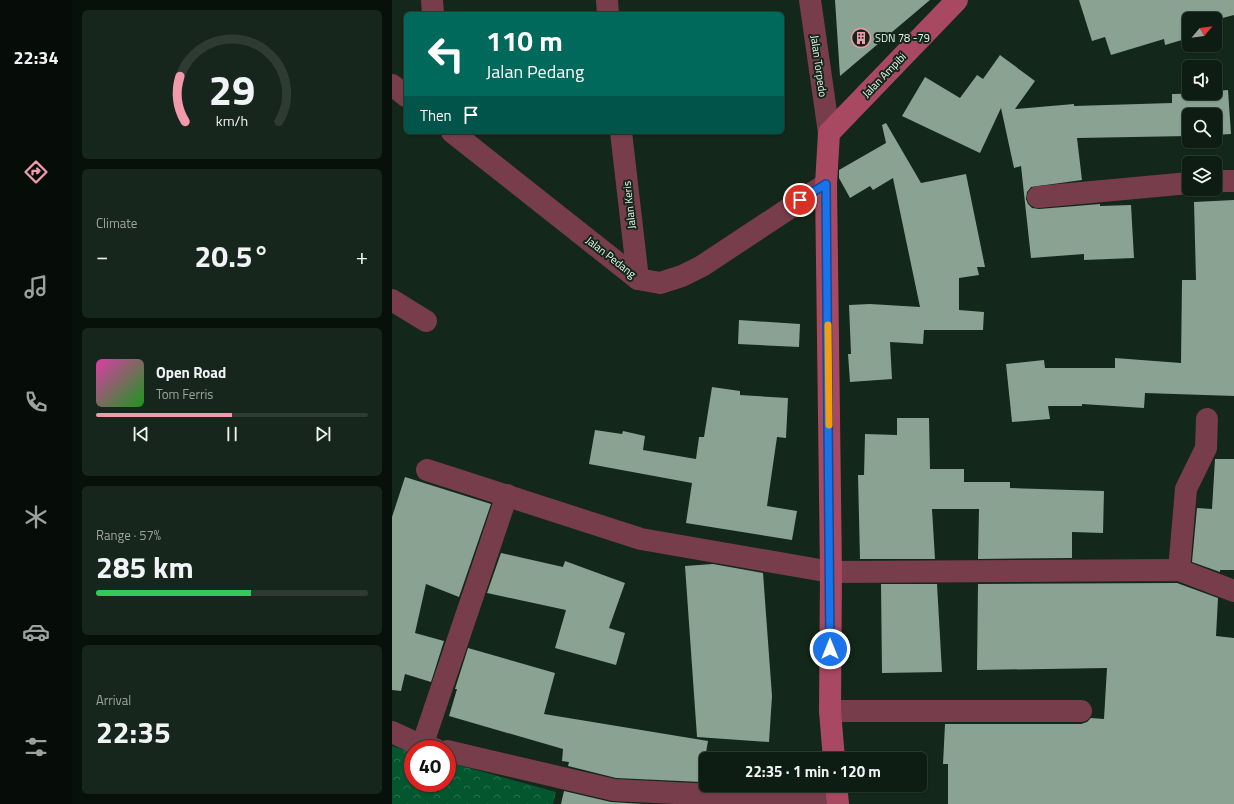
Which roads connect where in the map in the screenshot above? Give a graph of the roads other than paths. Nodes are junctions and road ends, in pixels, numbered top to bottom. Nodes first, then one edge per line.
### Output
1 (432, 0) edge
2 (607, 0) edge
3 (810, 0) edge
4 (957, 0) edge
5 (433, 12) edge
6 (608, 12) edge
7 (392, 85) edge
8 (404, 94) edge
9 (829, 132) junction
10 (455, 134) edge
11 (621, 134) edge
12 (1222, 181) edge
13 (1234, 182) edge
14 (826, 184) junction
15 (1182, 184) edge
16 (1038, 197) dead end
17 (638, 279) junction
18 (392, 300) edge
19 (426, 321) dead end
20 (1207, 419) dead end
21 (427, 470) dead end
22 (507, 495) junction
23 (1179, 570) junction
24 (831, 572) junction
25 (1234, 591) edge
26 (830, 711) junction
27 (1081, 711) dead end
28 (392, 732) edge
29 (412, 740) edge
30 (431, 740) edge
31 (833, 752) edge
32 (456, 753) edge
33 (837, 797) edge

1 - 5 street
2 - 6 street
3 - 9 street, Jalan Torpedo
4 - 9 street, Jalan Ampibi
7 - 8 street
9 - 14 street
10 - 17 street, Jalan Pedang
11 - 17 street, Jalan Keris
12 - 13 street
14 - 17 street, Jalan Pedang
14 - 24 street
15 - 16 street
18 - 19 street
20 - 23 street
21 - 22 street
22 - 24 street
22 - 30 street
23 - 24 street
23 - 25 street
24 - 26 street
26 - 27 street
26 - 31 street
28 - 29 street
32 - 33 street

